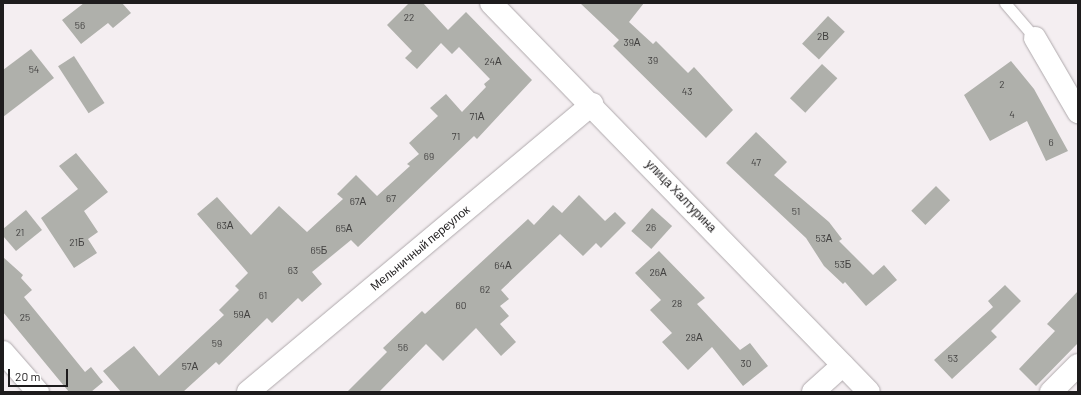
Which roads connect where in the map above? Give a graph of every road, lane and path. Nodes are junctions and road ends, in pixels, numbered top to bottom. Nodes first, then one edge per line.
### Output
1 (491, 3) edge
2 (1005, 3) edge
3 (1035, 38) joint
4 (592, 104) junction
5 (1078, 112) edge
6 (3, 352) edge
7 (1078, 365) edge
8 (843, 366) junction
9 (38, 392) edge
10 (248, 392) edge
11 (813, 392) edge
12 (869, 392) edge
13 (1051, 392) edge

1 - 4 street, улица Халтурина
2 - 3 lane
3 - 5 street
4 - 8 street, улица Халтурина
4 - 10 street, Мельничный переулок
6 - 9 street
7 - 13 street
8 - 11 street
8 - 12 street, улица Халтурина

